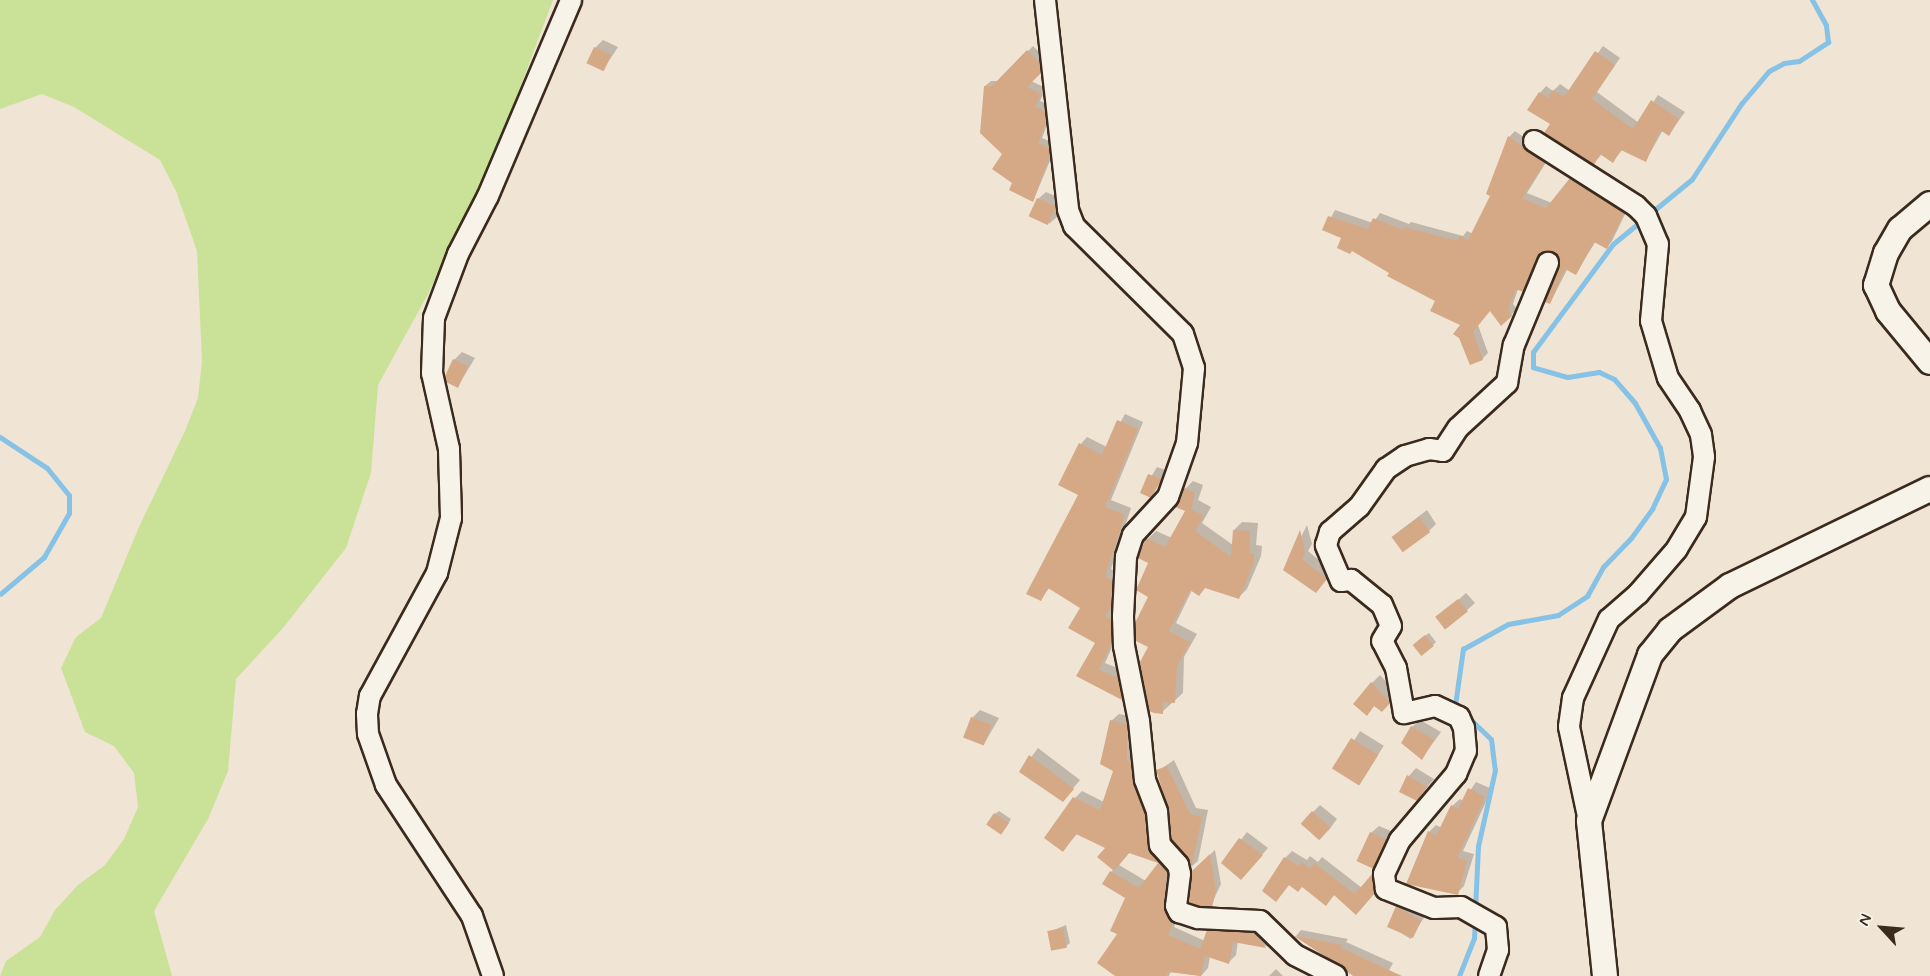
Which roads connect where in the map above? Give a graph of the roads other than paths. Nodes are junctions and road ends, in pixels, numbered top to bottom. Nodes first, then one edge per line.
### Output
1 (571, 0) edge
2 (1045, 0) edge
3 (1534, 141) dead end
4 (1930, 204) edge
5 (1548, 263) dead end
6 (1930, 362) edge
7 (1930, 489) edge
8 (1589, 821) junction
9 (493, 976) edge
10 (1336, 976) edge
11 (1489, 976) edge
12 (1605, 976) edge

1 - 9 street
2 - 10 street
3 - 8 street
4 - 6 street
5 - 11 street
7 - 8 street
8 - 12 street

